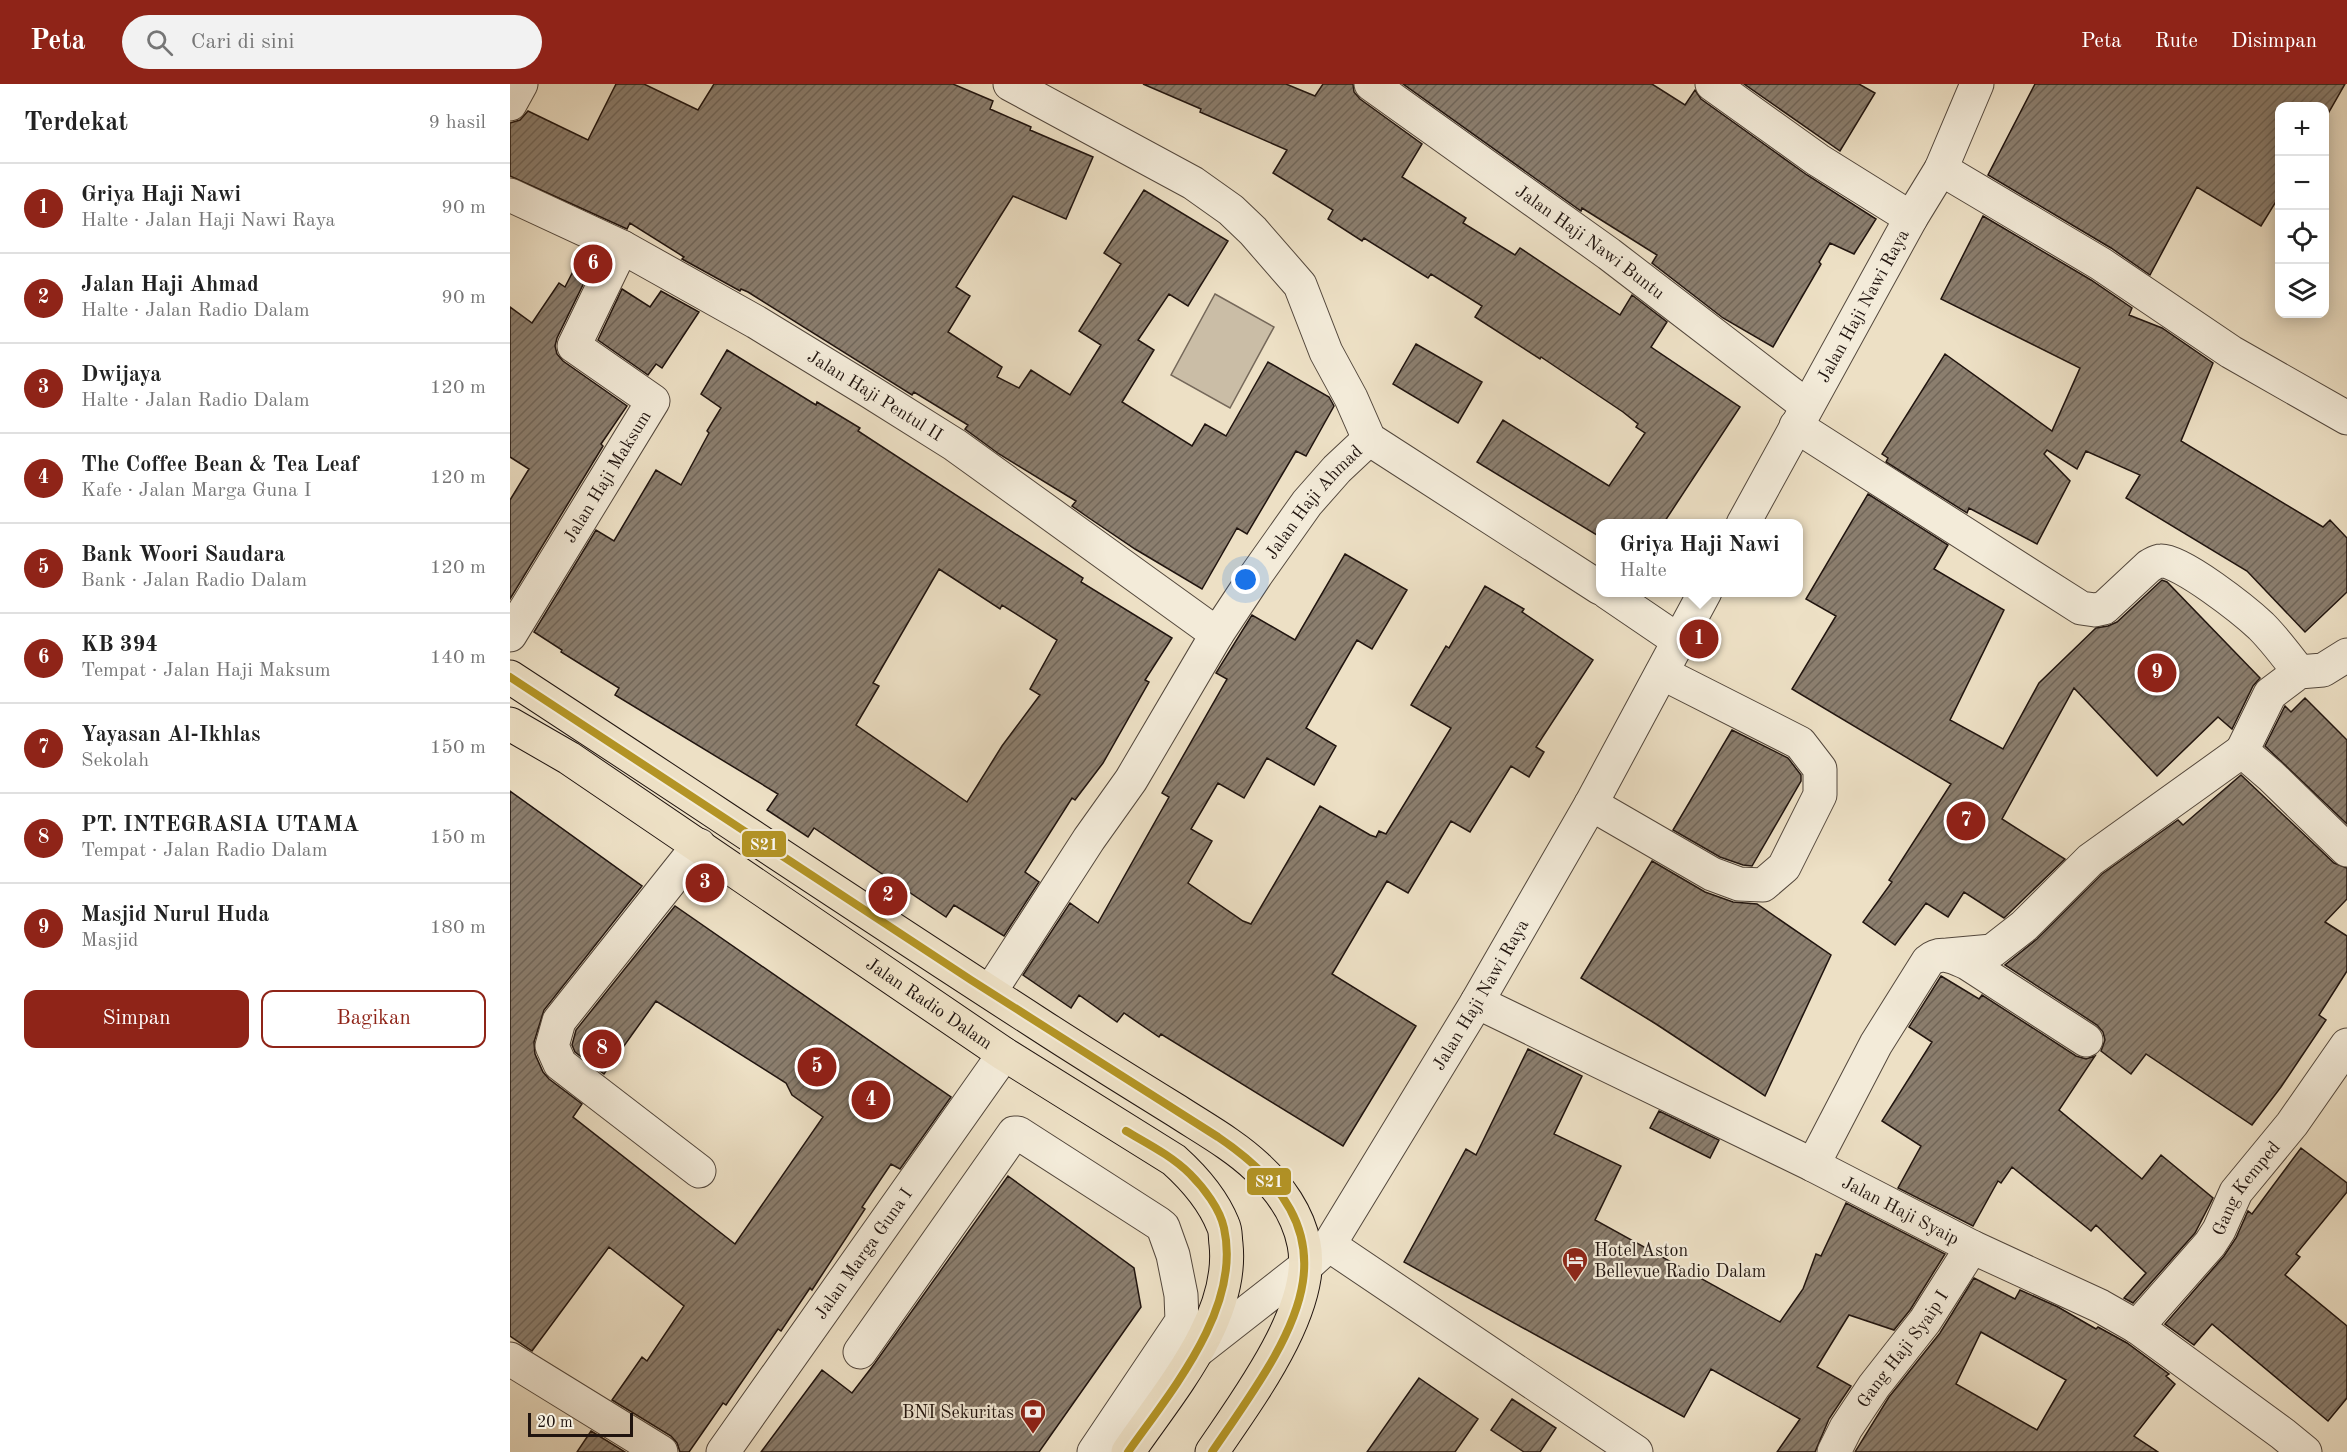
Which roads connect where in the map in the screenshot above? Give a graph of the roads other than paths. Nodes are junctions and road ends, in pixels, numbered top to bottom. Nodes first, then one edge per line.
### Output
1 (521, 84) edge
2 (1010, 84) edge
3 (1371, 84) edge
4 (1712, 84) edge
5 (1970, 87) edge
6 (510, 104) edge
7 (1941, 169) junction
8 (510, 195) edge
9 (1911, 218) junction
10 (622, 247) junction
11 (1802, 416) junction
12 (2347, 418) edge
13 (1369, 439) junction
14 (1746, 519) edge
15 (1596, 585) edge
16 (1614, 597) edge
17 (1702, 597) edge
18 (1217, 634) junction
19 (510, 635) edge
20 (1679, 641) junction
21 (2347, 655) edge
22 (2299, 672) junction
23 (1662, 673) junction
24 (510, 677) edge
25 (510, 724) edge
26 (2242, 751) junction
27 (1591, 804) junction
28 (699, 845) junction
29 (2347, 850) edge
30 (1948, 955) junction
31 (990, 992) junction
32 (1477, 1002) junction
33 (2086, 1040) dead end
34 (2347, 1045) edge
35 (1004, 1054) junction
36 (1813, 1165) junction
37 (699, 1171) dead end
38 (1972, 1247) junction
39 (1318, 1255) junction
40 (2137, 1327) junction
41 (1197, 1351) junction
42 (860, 1352) dead end
43 (510, 1359) edge
44 (1219, 1450) edge
45 (662, 1452) edge
46 (723, 1452) edge
47 (1094, 1452) edge
48 (1128, 1452) edge
49 (1636, 1452) edge
50 (1834, 1452) edge
51 (2305, 1452) edge

1 - 6 street
2 - 13 street
3 - 11 street, Jalan Haji Nawi Buntu
4 - 9 street
5 - 7 street, Jalan Haji Nawi Raya
7 - 9 street, Jalan Haji Nawi Raya
7 - 12 street
8 - 10 street, Jalan Haji Pentul II
9 - 11 street, Jalan Haji Nawi Raya
10 - 18 street, Jalan Haji Pentul II
10 - 19 street, Jalan Haji Maksum
11 - 14 street, Jalan Haji Nawi Raya
11 - 22 street, Jalan Haji Nawi Buntu
13 - 15 street
13 - 18 street, Jalan Haji Ahmad
16 - 20 street
17 - 20 street, Jalan Haji Nawi Raya
18 - 31 street, Jalan Haji Ahmad
20 - 23 street, Jalan Haji Nawi Raya
21 - 22 street
22 - 26 street
23 - 27 street, Jalan Haji Nawi Raya
23 - 27 street
24 - 31 main road
25 - 28 main road, Jalan Radio Dalam
26 - 29 street
26 - 30 street
27 - 32 street, Jalan Haji Nawi Raya
28 - 35 main road, Jalan Radio Dalam
28 - 37 street
30 - 33 street
30 - 36 street
31 - 39 main road
32 - 36 street, Jalan Haji Syaip
32 - 39 street, Jalan Haji Nawi Raya
34 - 40 street, Gang Kemped
35 - 41 main road, Jalan Radio Dalam
35 - 46 street, Jalan Marga Guna I
36 - 38 street, Jalan Haji Syaip
38 - 40 street, Jalan Haji Syaip
38 - 50 street, Gang Haji Syaip I
39 - 41 street, Jalan Haji Nawi Raya
39 - 44 main road
39 - 49 street
40 - 51 street, Jalan Haji Syaip
41 - 48 main road, Jalan Radio Dalam
42 - 47 street
43 - 45 street

